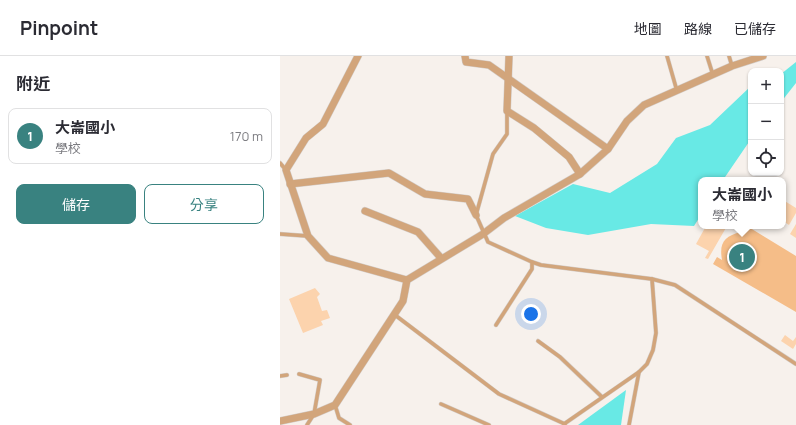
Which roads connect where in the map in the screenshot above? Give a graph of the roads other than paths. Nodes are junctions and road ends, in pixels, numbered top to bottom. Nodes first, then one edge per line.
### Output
1 (358, 56) edge
2 (465, 56) edge
3 (509, 56) edge
4 (667, 56) edge
5 (707, 56) edge
6 (729, 56) edge
7 (763, 56) edge
8 (732, 66) junction
9 (713, 74) junction
10 (509, 78) junction
11 (677, 92) junction
12 (507, 111) junction
13 (608, 149) junction
14 (280, 163) edge
15 (286, 170) junction
16 (580, 174) junction
17 (290, 184) junction
18 (365, 211) dead end
19 (476, 215) junction
20 (280, 234) edge
21 (483, 234) junction
22 (308, 236) junction
23 (441, 258) junction
24 (532, 262) junction
25 (652, 279) junction
26 (407, 280) junction
27 (395, 315) junction
28 (496, 325) dead end
29 (538, 341) dead end
30 (796, 364) edge
31 (638, 372) junction
32 (299, 374) dead end
33 (287, 375) dead end
34 (280, 376) edge
35 (602, 397) junction
36 (441, 404) dead end
37 (335, 405) junction
38 (314, 414) junction
39 (280, 421) edge
40 (564, 424) edge
41 (307, 425) edge
42 (350, 425) edge
43 (489, 425) edge
44 (629, 425) edge

1 - 15 street
2 - 10 street
3 - 10 street
4 - 11 lane
5 - 9 lane
6 - 8 lane
7 - 8 street
8 - 9 street
9 - 11 street
10 - 12 street
10 - 13 street
11 - 13 street
12 - 16 street
12 - 19 lane
13 - 16 street
14 - 15 lane
15 - 17 street
16 - 21 street
17 - 19 street
17 - 22 street
18 - 23 street
19 - 21 lane
20 - 22 lane
21 - 23 street
21 - 24 lane
22 - 26 street
23 - 26 street
24 - 25 lane
24 - 28 lane
25 - 30 lane
25 - 31 lane
26 - 27 street
27 - 37 street
27 - 40 lane
29 - 35 lane
31 - 35 lane
31 - 44 lane
32 - 38 lane
33 - 34 lane
35 - 40 lane
36 - 43 lane
37 - 38 street
37 - 42 lane
38 - 39 street
38 - 41 lane

